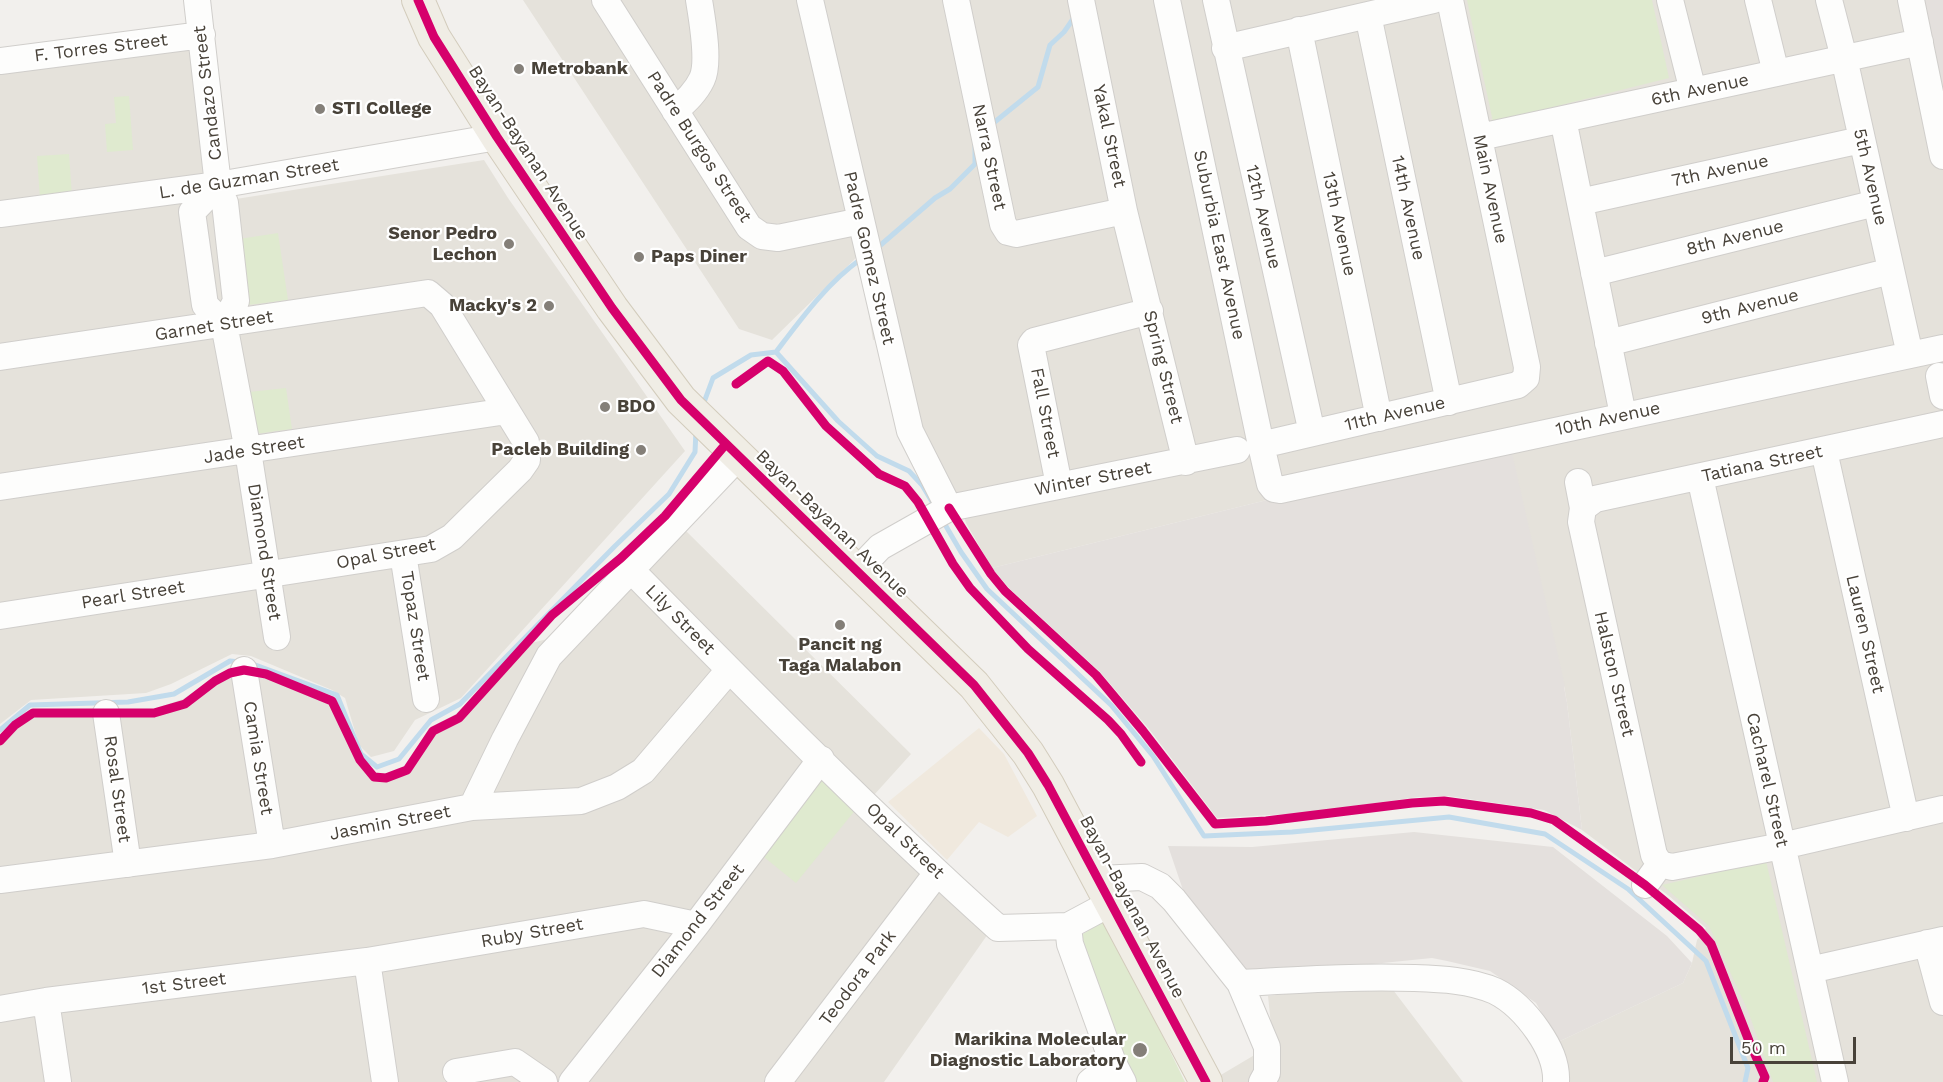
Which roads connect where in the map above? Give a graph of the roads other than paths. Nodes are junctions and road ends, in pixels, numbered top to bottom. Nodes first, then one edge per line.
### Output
1 (197, 0) edge
2 (418, 0) edge
3 (605, 0) edge
4 (699, 0) edge
5 (810, 0) edge
6 (956, 0) edge
7 (1081, 0) edge
8 (1167, 0) edge
9 (1216, 0) edge
10 (1433, 0) edge
11 (1450, 0) edge
12 (1670, 0) edge
13 (1758, 0) edge
14 (1829, 0) edge
15 (1911, 0) edge
16 (1368, 15) junction
17 (1299, 30) junction
18 (202, 35) junction
19 (1920, 42) junction
20 (1225, 48) junction
21 (1844, 58) junction
22 (0, 61) edge
23 (1776, 73) junction
24 (1693, 91) junction
25 (675, 111) junction
26 (1563, 119) junction
27 (497, 137) junction
28 (1480, 137) junction
29 (1861, 140) junction
30 (1943, 156) edge
31 (219, 185) junction
32 (1580, 202) junction
33 (1876, 203) junction
34 (1124, 211) junction
35 (0, 214) edge
36 (861, 221) junction
37 (1891, 271) junction
38 (1140, 272) joint
39 (1594, 273) junction
40 (428, 293) joint
41 (1150, 311) junction
42 (224, 324) junction
43 (1608, 343) junction
44 (1943, 348) edge
45 (1910, 355) junction
46 (0, 357) edge
47 (1526, 378) joint
48 (1449, 402) junction
49 (507, 411) junction
50 (1623, 415) junction
51 (1379, 418) junction
52 (1943, 424) edge
53 (1312, 433) junction
54 (1249, 448) junction
55 (248, 451) junction
56 (1824, 451) junction
57 (738, 457) junction
58 (1186, 462) junction
59 (1700, 477) junction
60 (1578, 482) dead end
61 (1059, 485) junction
62 (0, 487) edge
63 (1274, 489) joint
64 (1583, 508) junction
65 (941, 512) junction
66 (403, 554) junction
67 (631, 570) junction
68 (857, 571) junction
69 (267, 573) junction
70 (0, 616) edge
71 (277, 637) dead end
72 (244, 670) dead end
73 (729, 670) junction
74 (426, 699) dead end
75 (105, 713) dead end
76 (821, 759) junction
77 (472, 807) junction
78 (1943, 809) edge
79 (1906, 818) junction
80 (272, 845) junction
81 (1782, 846) junction
82 (128, 864) junction
83 (1660, 864) junction
84 (937, 873) junction
85 (0, 880) edge
86 (1646, 885) dead end
87 (1105, 891) junction
88 (696, 925) junction
89 (1068, 926) junction
90 (1935, 941) edge
91 (367, 961) junction
92 (1810, 970) junction
93 (1240, 983) junction
94 (45, 1001) junction
95 (1943, 1002) edge
96 (0, 1009) edge
97 (456, 1072) dead end
98 (1118, 1072) edge
99 (378, 1081) edge
100 (58, 1082) edge
101 (544, 1082) edge
102 (572, 1082) edge
103 (778, 1082) edge
104 (1090, 1082) edge
105 (1206, 1082) edge
106 (1262, 1082) edge
107 (1556, 1082) edge
108 (1834, 1082) edge

1 - 18 street, Candazo Street
2 - 27 main road, Bayan-Bayanan Avenue
3 - 25 street, Padre Burgos Street
4 - 25 street
5 - 36 street, Padre Gomez Street
6 - 34 street, Narra Street
7 - 34 street, Yakal Street
8 - 54 street, Suburbia East Avenue
9 - 20 street, 12th Avenue
10 - 16 street
11 - 28 street, Main Avenue
12 - 24 street
13 - 23 street
14 - 21 street, 5th Avenue
15 - 19 street
16 - 17 street
16 - 48 street, 14th Avenue
17 - 20 street
17 - 51 street, 13th Avenue
18 - 22 street, F. Torres Street
18 - 31 street, Candazo Street
19 - 21 street, 6th Avenue
19 - 30 street
20 - 53 street, 12th Avenue
21 - 23 street, 6th Avenue
21 - 29 street, 5th Avenue
23 - 24 street, 6th Avenue
24 - 26 street, 6th Avenue
25 - 36 street, Padre Burgos Street
26 - 28 street, 6th Avenue
26 - 32 street
27 - 31 street, L. de Guzman Street
27 - 57 main road, Bayan-Bayanan Avenue
28 - 47 street, Main Avenue
29 - 32 street, 7th Avenue
29 - 33 street, 5th Avenue
31 - 35 street, L. de Guzman Street
31 - 42 street
31 - 42 street
32 - 39 street
33 - 37 street, 5th Avenue
33 - 39 street, 8th Avenue
34 - 38 street, Yakal Street
36 - 65 street, Padre Gomez Street
37 - 43 street, 9th Avenue
37 - 45 street, 5th Avenue
38 - 41 street, Spring Street
39 - 43 street
40 - 42 street, Garnet Street
40 - 49 street, Opal Street
41 - 58 street, Spring Street
41 - 61 street, Fall Street
42 - 46 street, Garnet Street
42 - 55 street, Diamond Street
43 - 50 street
44 - 45 street, 10th Avenue
45 - 50 street, 10th Avenue
47 - 48 street, 11th Avenue
48 - 51 street, 11th Avenue
49 - 55 street, Jade Street
49 - 66 street, Opal Street
50 - 63 street, 10th Avenue
51 - 53 street, 11th Avenue
52 - 56 street, Tatiana Street
53 - 54 street, 11th Avenue
54 - 58 street, Winter Street
54 - 63 street, Suburbia East Avenue
55 - 62 street, Jade Street
55 - 69 street, Diamond Street
56 - 59 street, Tatiana Street
56 - 79 street, Lauren Street
57 - 67 street
57 - 68 main road, Bayan-Bayanan Avenue
58 - 61 street, Winter Street
59 - 64 street, Tatiana Street
59 - 81 street, Cacharel Street
60 - 64 street, Halston Street
61 - 65 street, Winter Street
64 - 83 street, Halston Street
65 - 68 street
66 - 69 street, Opal Street
66 - 74 street, Topaz Street
67 - 73 street, Lily Street
67 - 77 street
68 - 87 main road, Bayan-Bayanan Avenue
69 - 70 street, Pearl Street
69 - 71 street, Diamond Street
72 - 80 street, Camia Street
73 - 76 street, Opal Street
73 - 77 street, Jasmin Street
75 - 82 street, Rosal Street
76 - 84 street, Opal Street
76 - 88 street, Diamond Street
77 - 80 street, Jasmin Street
78 - 79 street
79 - 81 street
80 - 82 street, Jasmin Street
81 - 83 street
81 - 92 street, Cacharel Street
82 - 85 street, Jasmin Street
83 - 86 street
84 - 89 street, Opal Street
84 - 103 street, Teodora Park
87 - 89 street, Opal Street
87 - 93 street
87 - 105 main road, Bayan-Bayanan Avenue
88 - 91 street, Ruby Street
88 - 102 street, Diamond Street
89 - 98 street
90 - 92 street
90 - 95 street
91 - 94 street, 1st Street
91 - 99 street
92 - 108 street, Cacharel Street
93 - 106 street
93 - 107 street
94 - 96 street, 1st Street
94 - 100 street
97 - 101 street
98 - 104 street

